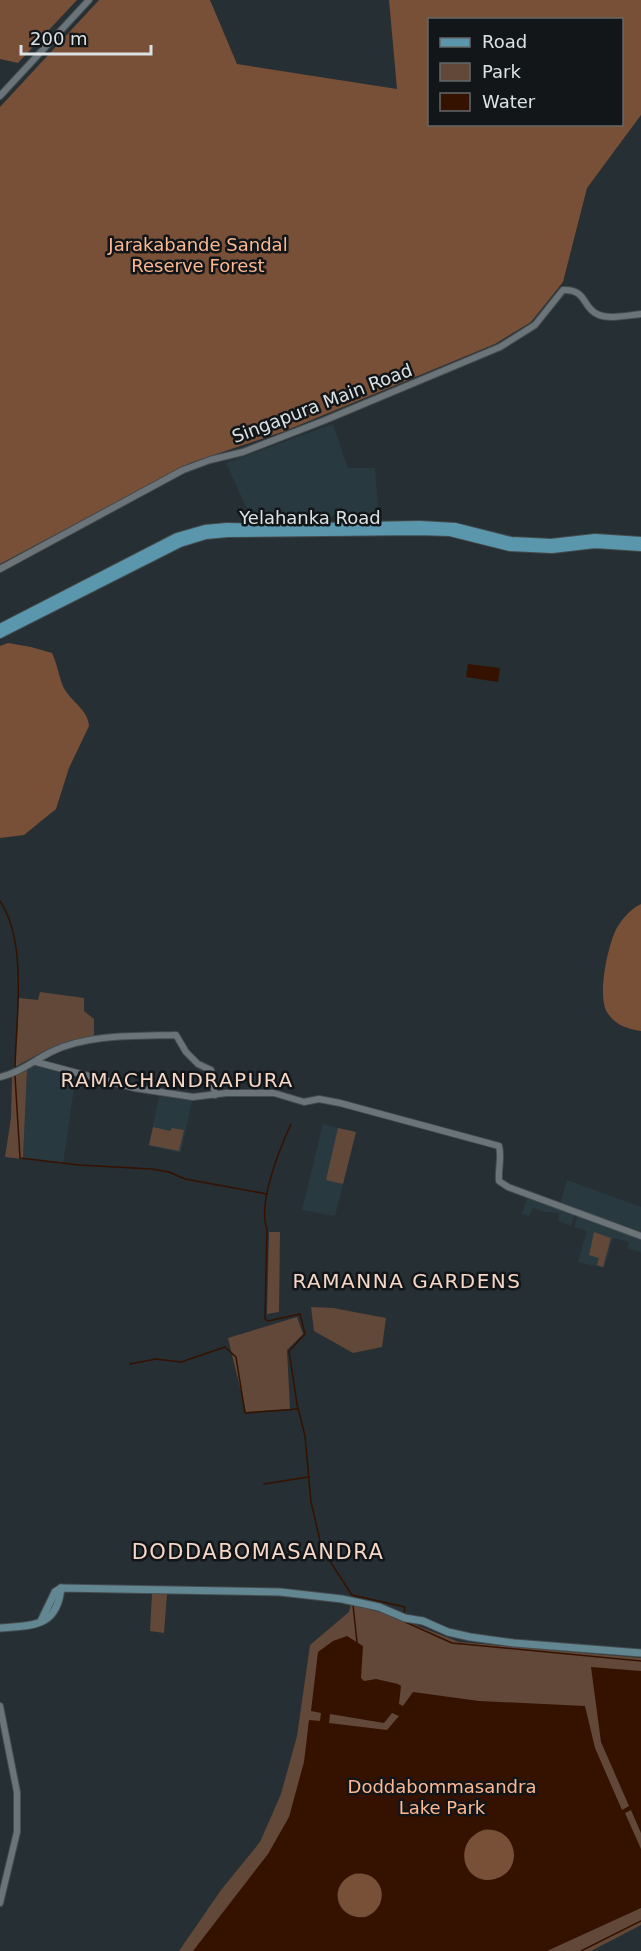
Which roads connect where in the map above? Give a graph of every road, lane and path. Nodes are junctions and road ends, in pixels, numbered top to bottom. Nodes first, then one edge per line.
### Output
1 (89, 0) edge
2 (0, 96) edge
3 (641, 314) edge
4 (641, 541) edge
5 (641, 547) edge
6 (0, 569) edge
7 (43, 609) junction
8 (0, 628) edge
9 (0, 634) edge
10 (36, 1062) junction
11 (0, 1077) edge
12 (215, 1095) junction
13 (641, 1236) edge
14 (0, 1628) edge
15 (641, 1652) edge
16 (0, 1706) edge
17 (0, 1904) edge

1 - 2 street
3 - 6 street, Singapura Main Road
4 - 7 main road, Yelahanka Road
5 - 7 main road, Yelahanka Road
7 - 8 main road, Yelahanka Road
7 - 9 main road, Yelahanka Road
10 - 11 street
10 - 12 street
10 - 12 street
12 - 13 street
14 - 15 main road
16 - 17 street

